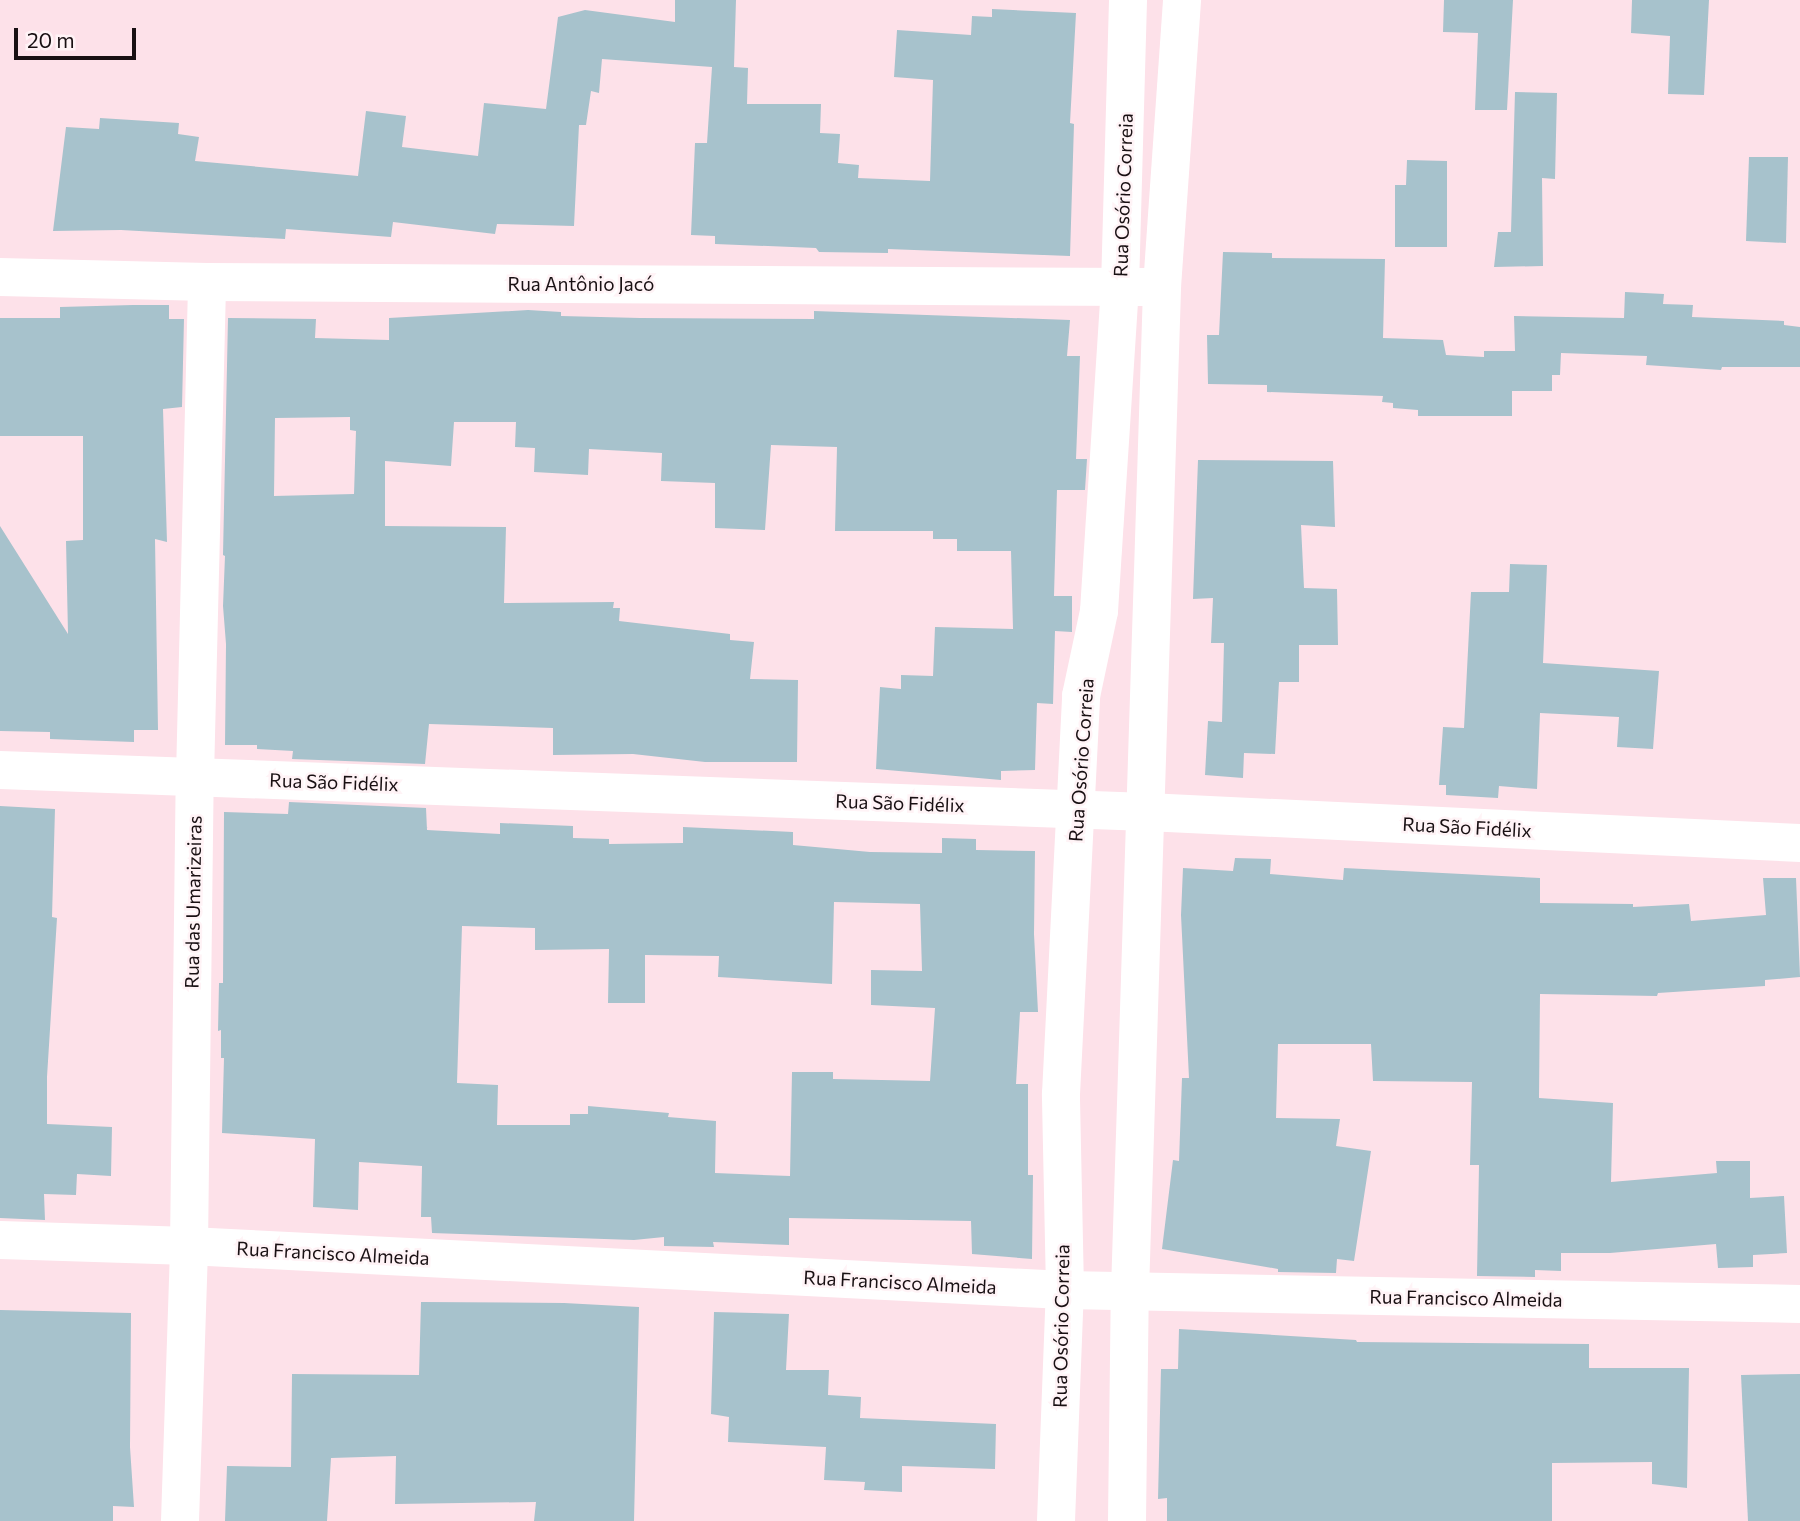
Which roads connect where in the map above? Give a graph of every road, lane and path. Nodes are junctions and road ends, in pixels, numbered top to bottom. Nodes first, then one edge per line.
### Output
1 (1128, 0) edge
2 (1182, 0) edge
3 (0, 276) edge
4 (207, 282) junction
5 (1120, 287) junction
6 (1162, 287) junction
7 (0, 770) edge
8 (195, 777) junction
9 (1078, 810) junction
10 (1147, 812) junction
11 (1800, 843) edge
12 (0, 1240) edge
13 (189, 1246) junction
14 (1065, 1290) junction
15 (1130, 1291) junction
16 (1800, 1304) edge
17 (180, 1521) edge
18 (1056, 1521) edge
19 (1127, 1521) edge

1 - 5 street, Rua Osório Correia
2 - 6 street
3 - 4 street, Rua Antônio Jacó
4 - 5 street, Rua Antônio Jacó
4 - 8 street, Rua das Umarizeiras
5 - 6 street, Rua Antônio Jacó
5 - 9 street, Rua Osório Correia
6 - 10 street
7 - 8 street, Rua São Fidélix
8 - 9 street, Rua São Fidélix
8 - 13 street, Rua das Umarizeiras
9 - 10 street, Rua São Fidélix
9 - 14 street, Rua Osório Correia
10 - 11 street, Rua São Fidélix
10 - 15 street
12 - 13 street, Rua Francisco Almeida
13 - 14 street, Rua Francisco Almeida
13 - 17 street, Rua das Umarizeiras
14 - 15 street, Rua Francisco Almeida
14 - 18 street, Rua Osório Correia
15 - 16 street, Rua Francisco Almeida
15 - 19 street

